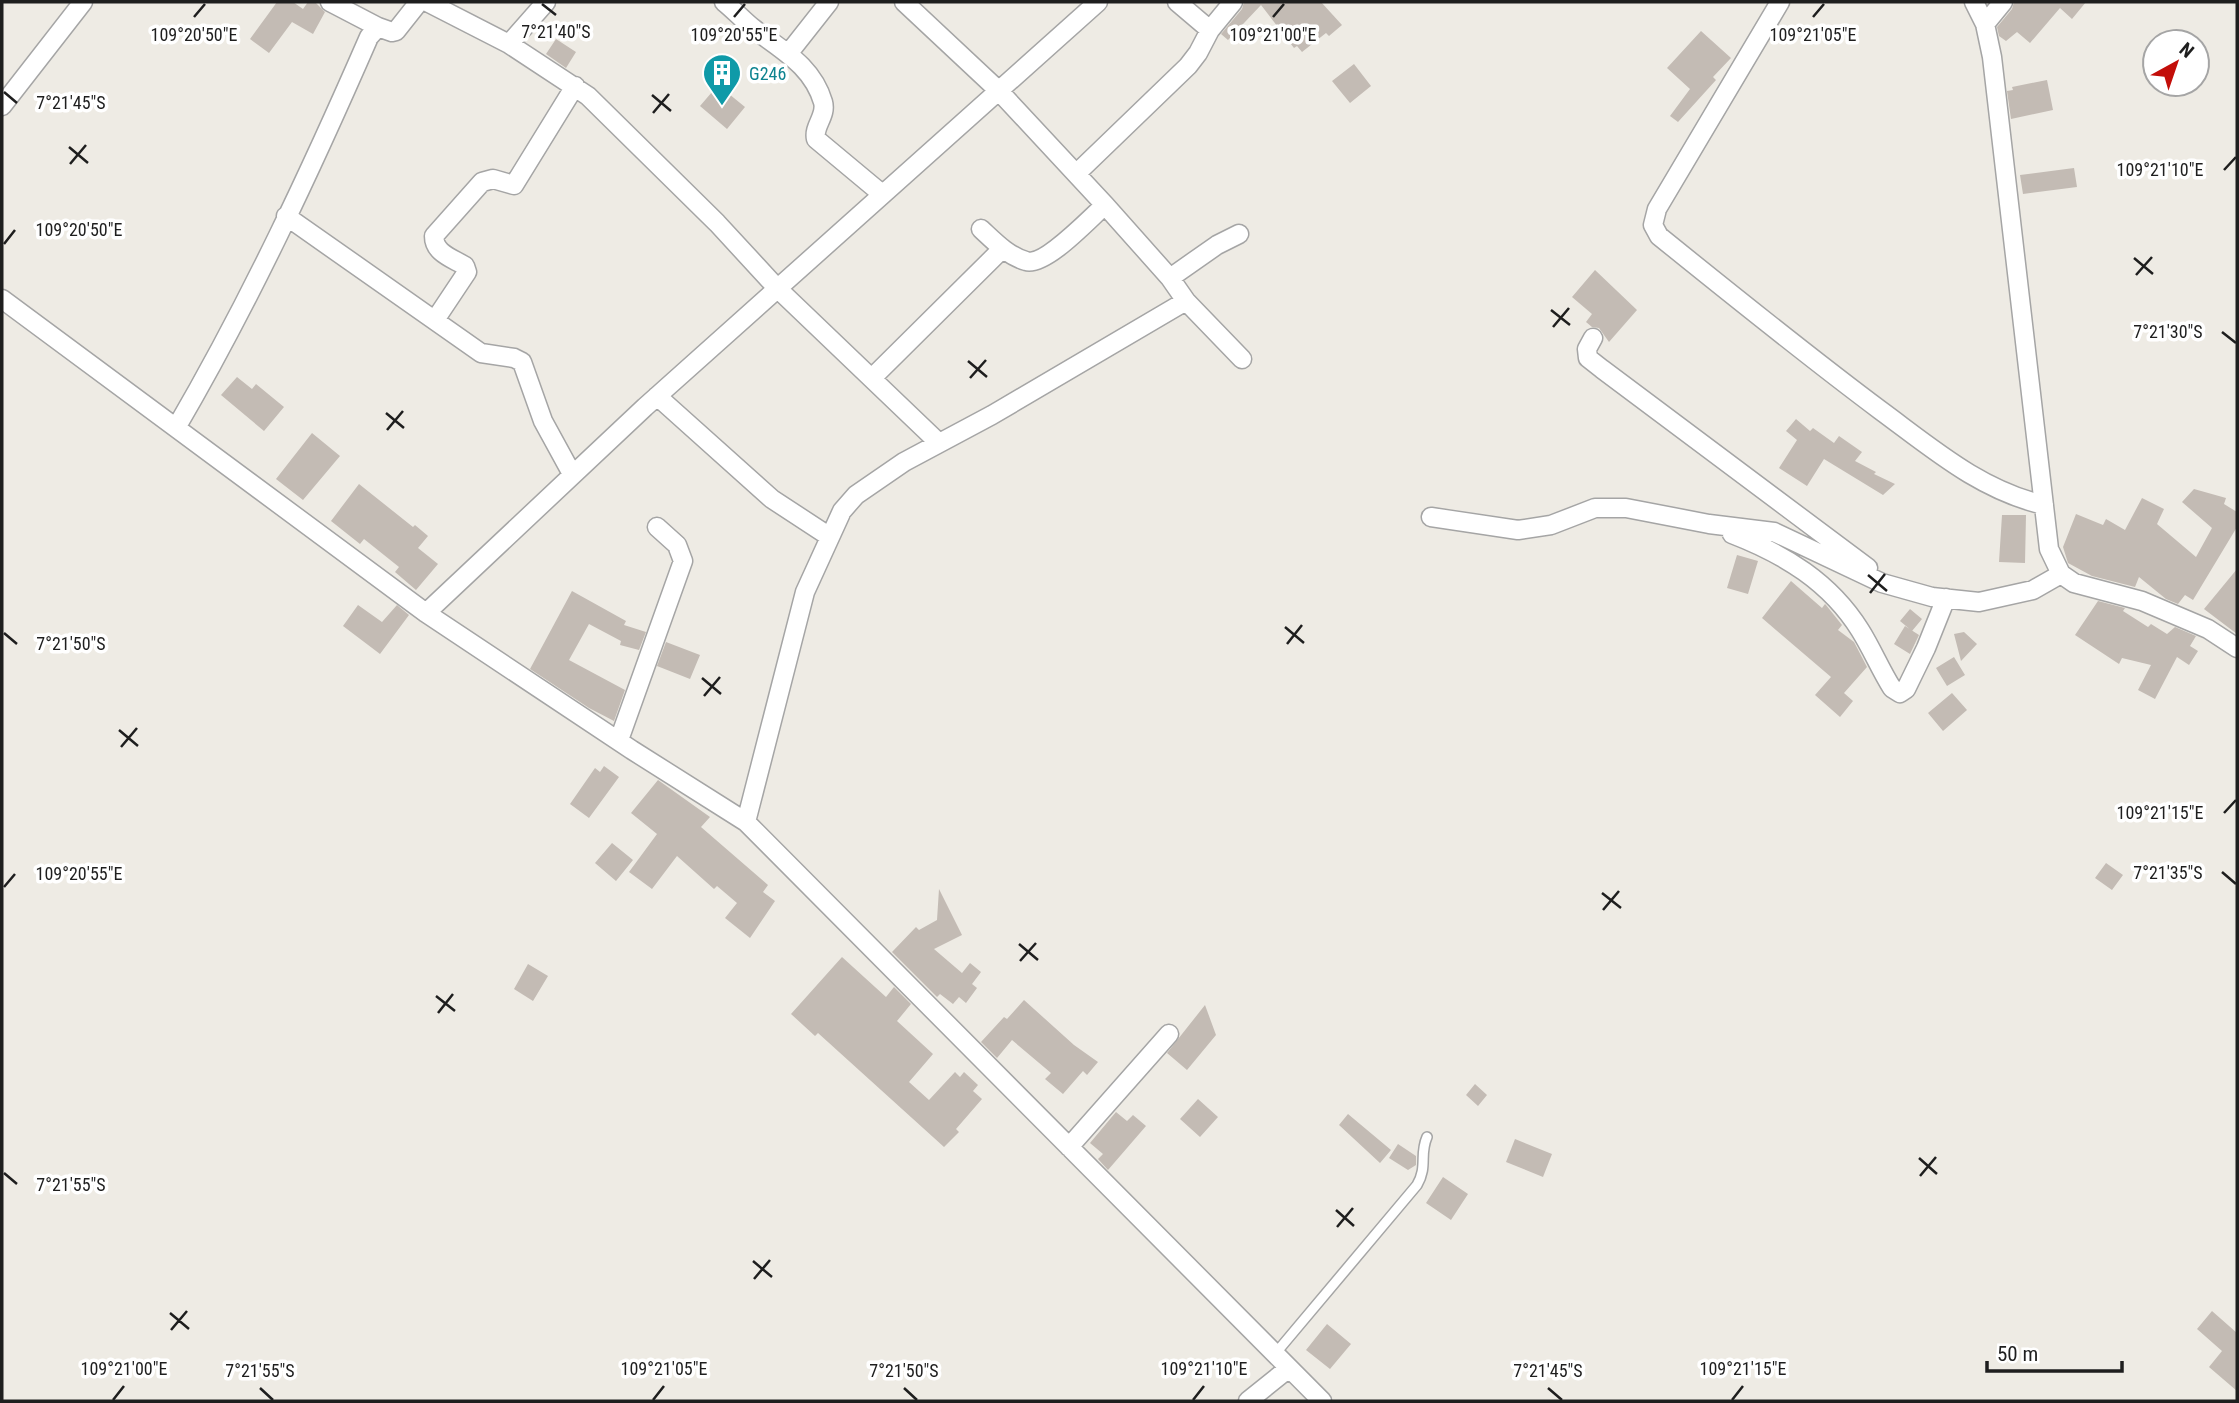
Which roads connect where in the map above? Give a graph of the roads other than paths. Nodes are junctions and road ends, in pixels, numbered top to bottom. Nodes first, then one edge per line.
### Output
1 (83, 2) edge
2 (330, 2) edge
3 (419, 2) edge
4 (426, 2) edge
5 (546, 2) edge
6 (724, 2) edge
7 (830, 2) edge
8 (904, 2) edge
9 (1098, 2) edge
10 (1177, 2) edge
11 (1233, 2) edge
12 (1780, 2) edge
13 (1974, 2) edge
14 (2003, 2) edge
15 (1984, 24) junction
16 (378, 27) junction
17 (1210, 30) junction
18 (509, 44) junction
19 (788, 54) junction
20 (575, 86) junction
21 (998, 90) junction
22 (2, 106) edge
23 (1077, 173) junction
24 (882, 194) junction
25 (1105, 205) junction
26 (286, 216) junction
27 (981, 229) dead end
28 (1238, 234) dead end
29 (1002, 248) junction
30 (1170, 278) junction
31 (777, 288) junction
32 (2, 299) edge
33 (1186, 301) junction
34 (435, 320) junction
35 (1593, 338) dead end
36 (1242, 359) dead end
37 (872, 378) junction
38 (657, 396) junction
39 (176, 428) junction
40 (939, 443) junction
41 (572, 474) junction
42 (2044, 505) junction
43 (1431, 517) dead end
44 (1709, 524) junction
45 (657, 527) dead end
46 (830, 537) junction
47 (2061, 574) junction
48 (1882, 583) junction
49 (1946, 598) junction
50 (426, 613) junction
51 (2237, 648) edge
52 (619, 740) junction
53 (746, 822) junction
54 (1169, 1034) dead end
55 (1427, 1137) dead end
56 (1069, 1147) junction
57 (1275, 1354) junction
58 (1289, 1368) junction
59 (1255, 1399) edge
60 (1322, 1401) edge

1 - 22 street
2 - 16 street
3 - 16 street
4 - 18 street
5 - 18 street
6 - 19 street
7 - 19 street
8 - 21 street
9 - 21 street
10 - 17 street
11 - 17 street
12 - 42 street
13 - 15 street
14 - 15 street
15 - 42 street
16 - 26 street
17 - 23 street
18 - 20 street
19 - 24 street
20 - 31 street
20 - 34 street
21 - 23 street
21 - 24 street
23 - 25 street
24 - 31 street
25 - 29 street
25 - 30 street
26 - 34 street
26 - 39 street
27 - 29 street
28 - 30 street
29 - 37 street
30 - 33 street
31 - 37 street
31 - 38 street
32 - 39 street
33 - 36 street
33 - 40 street
34 - 41 street
35 - 48 street
37 - 40 street
38 - 41 street
38 - 46 street
39 - 50 street
40 - 46 street
41 - 50 street
42 - 47 street
43 - 44 street
44 - 48 street
44 - 49 street
45 - 52 street
46 - 53 street
47 - 49 street
47 - 51 street
48 - 49 street
50 - 52 street
52 - 53 street
53 - 56 street
54 - 56 street
55 - 57 lane
56 - 57 street
57 - 58 street
58 - 59 street
58 - 60 street

